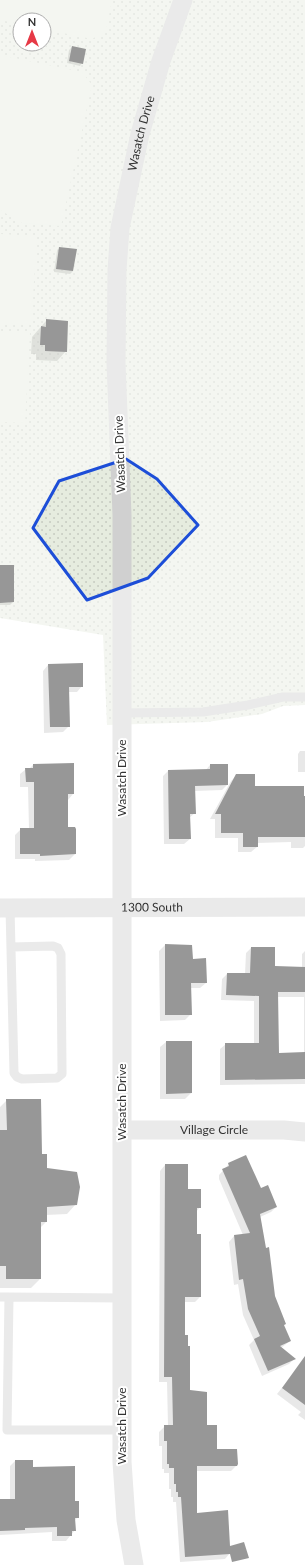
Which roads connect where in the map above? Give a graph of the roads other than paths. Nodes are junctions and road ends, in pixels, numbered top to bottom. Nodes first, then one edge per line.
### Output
1 (183, 0) edge
2 (305, 697) edge
3 (122, 713) junction
4 (123, 907) junction
5 (305, 907) edge
6 (5, 908) edge
7 (11, 947) junction
8 (122, 1130) junction
9 (305, 1132) edge
10 (5, 1297) edge
11 (122, 1298) junction
12 (122, 1430) junction
13 (134, 1565) edge

1 - 3 street, Wasatch Drive
2 - 3 lane
3 - 4 street, Wasatch Drive
4 - 5 street, 1300 South
4 - 6 street, 1300 South
4 - 8 street, Wasatch Drive
6 - 7 lane
7 - 7 lane
8 - 9 street, Village Circle
8 - 11 street, Wasatch Drive
10 - 11 lane
10 - 12 lane
11 - 12 street, Wasatch Drive
12 - 13 street, Wasatch Drive

